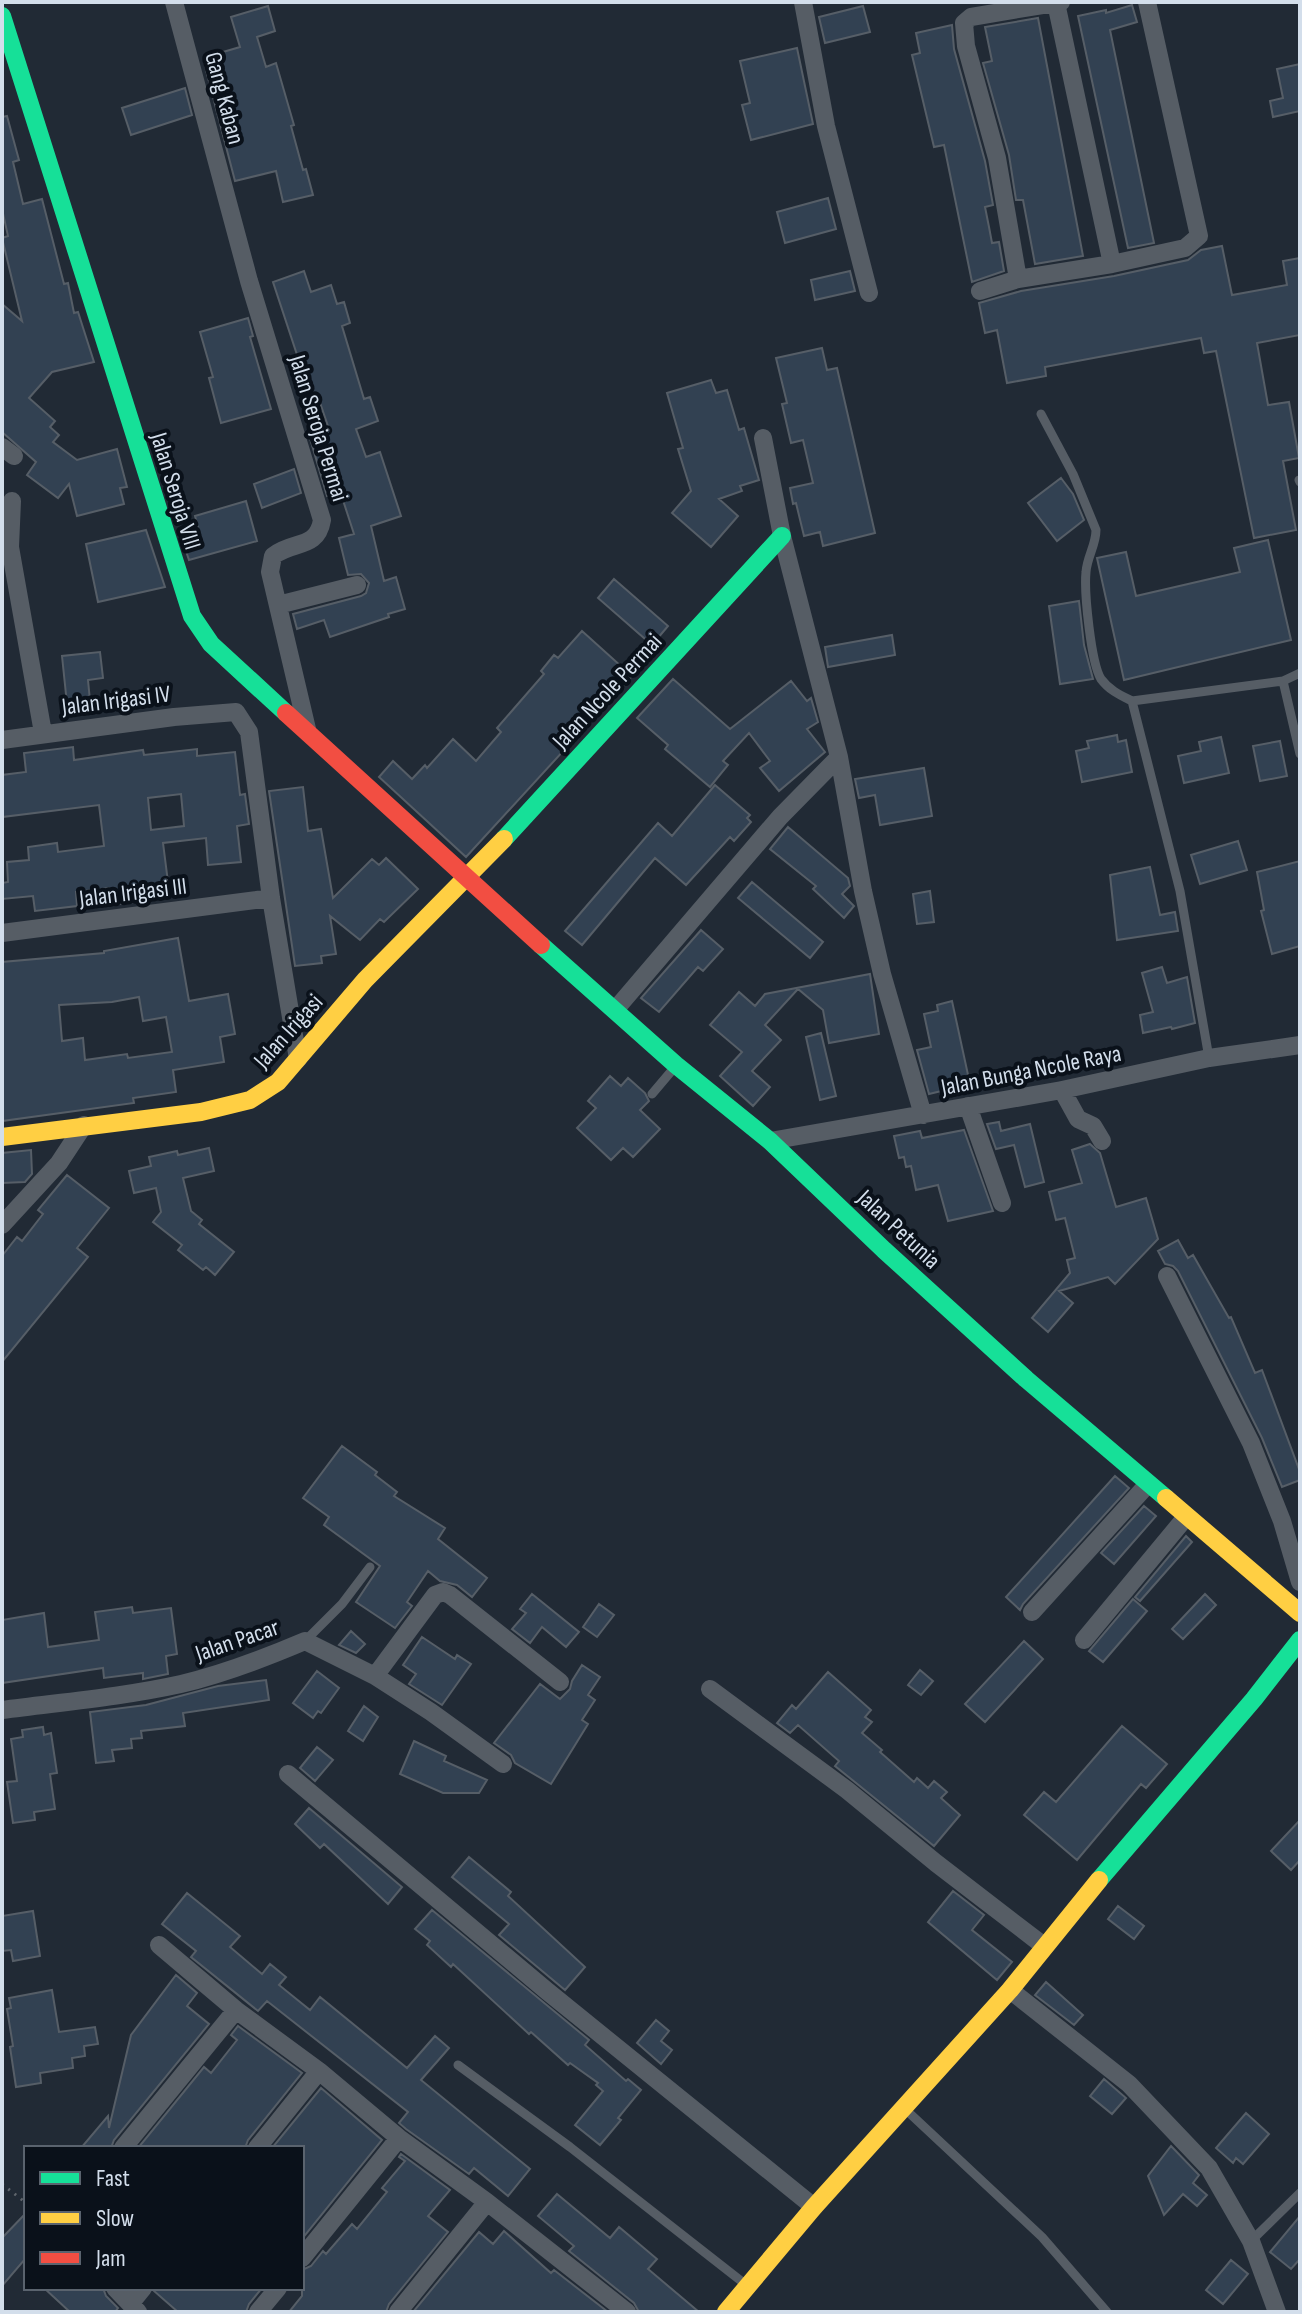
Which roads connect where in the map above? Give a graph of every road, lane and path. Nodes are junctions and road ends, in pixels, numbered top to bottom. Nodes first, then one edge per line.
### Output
1 (174, 2) edge
2 (803, 2) edge
3 (1147, 2) edge
4 (1058, 3) edge
5 (2, 16) edge
6 (229, 207) joint
7 (1112, 264) junction
8 (1018, 279) junction
9 (980, 291) dead end
10 (869, 293) dead end
11 (1041, 414) dead end
12 (763, 438) dead end
13 (12, 501) dead end
14 (782, 536) junction
15 (6, 548) edge
16 (357, 585) dead end
17 (278, 605) junction
18 (1300, 673) edge
19 (252, 681) junction
20 (1283, 681) junction
21 (1132, 701) junction
22 (236, 712) junction
23 (307, 729) junction
24 (43, 733) junction
25 (2, 740) edge
26 (1300, 754) edge
27 (839, 757) junction
28 (466, 879) junction
29 (271, 898) junction
30 (2, 933) edge
31 (615, 1010) junction
32 (1300, 1045) edge
33 (1209, 1058) junction
34 (298, 1059) junction
35 (676, 1065) junction
36 (1062, 1090) junction
37 (652, 1094) dead end
38 (968, 1106) junction
39 (923, 1115) junction
40 (84, 1125) junction
41 (2, 1137) edge
42 (770, 1141) junction
43 (1102, 1141) dead end
44 (1002, 1203) dead end
45 (2, 1225) edge
46 (1167, 1276) dead end
47 (1148, 1484) junction
48 (1186, 1517) junction
49 (370, 1567) dead end
50 (1300, 1582) edge
51 (1032, 1612) dead end
52 (1300, 1613) edge
53 (1084, 1640) dead end
54 (1300, 1640) edge
55 (305, 1641) junction
56 (375, 1676) junction
57 (560, 1682) dead end
58 (710, 1689) dead end
59 (2, 1710) edge
60 (503, 1764) dead end
61 (288, 1774) dead end
62 (159, 1945) dead end
63 (1044, 1946) junction
64 (1010, 1990) junction
65 (236, 2010) junction
66 (458, 2065) dead end
67 (319, 2071) junction
68 (902, 2107) junction
69 (399, 2138) junction
70 (125, 2146) edge
71 (259, 2146) edge
72 (2, 2184) edge
73 (1300, 2193) edge
74 (24, 2201) edge
75 (487, 2202) junction
76 (814, 2207) junction
77 (1251, 2241) junction
78 (304, 2256) edge
79 (747, 2286) junction
80 (117, 2290) edge
81 (276, 2290) edge
82 (134, 2308) edge
83 (258, 2312) edge
84 (398, 2312) edge
85 (627, 2312) edge
86 (726, 2312) edge
87 (1107, 2312) edge
88 (1277, 2312) edge

1 - 6 street, Gang Kaban
2 - 10 street
3 - 7 street
4 - 7 street
4 - 8 street
5 - 19 street, Jalan Seroja VIII
6 - 17 street, Jalan Seroja Permai
7 - 8 street
8 - 9 street
11 - 21 lane
12 - 14 street
13 - 15 street
14 - 27 street
14 - 28 street, Jalan Ncole Permai
15 - 24 street
16 - 17 street
17 - 23 street, Jalan Seroja Permai
18 - 20 lane
19 - 22 street
19 - 23 street, Jalan Seroja VIII
20 - 21 lane
20 - 26 lane
21 - 33 lane
22 - 24 street, Jalan Irigasi IV
22 - 29 street
23 - 28 street, Jalan Seroja VIII
24 - 25 street, Jalan Irigasi IV
27 - 31 street
27 - 39 street
28 - 31 street, Jalan Petunia
28 - 34 street, Jalan Irigasi
29 - 30 street, Jalan Irigasi III
29 - 34 street
31 - 35 street, Jalan Petunia
32 - 33 street, Jalan Bunga Ncole Raya
33 - 36 street, Jalan Bunga Ncole Raya
34 - 40 street, Jalan Irigasi
35 - 37 lane
35 - 42 street, Jalan Petunia
36 - 38 street, Jalan Bunga Ncole Raya
36 - 43 street
38 - 39 street, Jalan Bunga Ncole Raya
38 - 44 street
39 - 42 street, Jalan Bunga Ncole Raya
40 - 41 street, Jalan Irigasi
40 - 45 street
42 - 47 street, Jalan Petunia
46 - 50 street
47 - 48 street, Jalan Petunia
47 - 51 street
48 - 52 street, Jalan Petunia
48 - 53 street
49 - 55 lane
54 - 63 street
55 - 56 street, Jalan Pacar
55 - 59 street, Jalan Pacar
56 - 57 street
56 - 60 street, Jalan Pacar
58 - 63 street
61 - 76 street
62 - 65 street
63 - 64 street
64 - 68 street
64 - 77 street
65 - 67 street
65 - 70 street
66 - 79 lane
67 - 69 street
67 - 71 street
68 - 76 street
68 - 87 lane
69 - 75 street
69 - 78 street
72 - 74 path
73 - 77 lane
75 - 84 street
75 - 85 street
76 - 79 street
77 - 88 street
79 - 86 street
80 - 82 street
81 - 83 street

